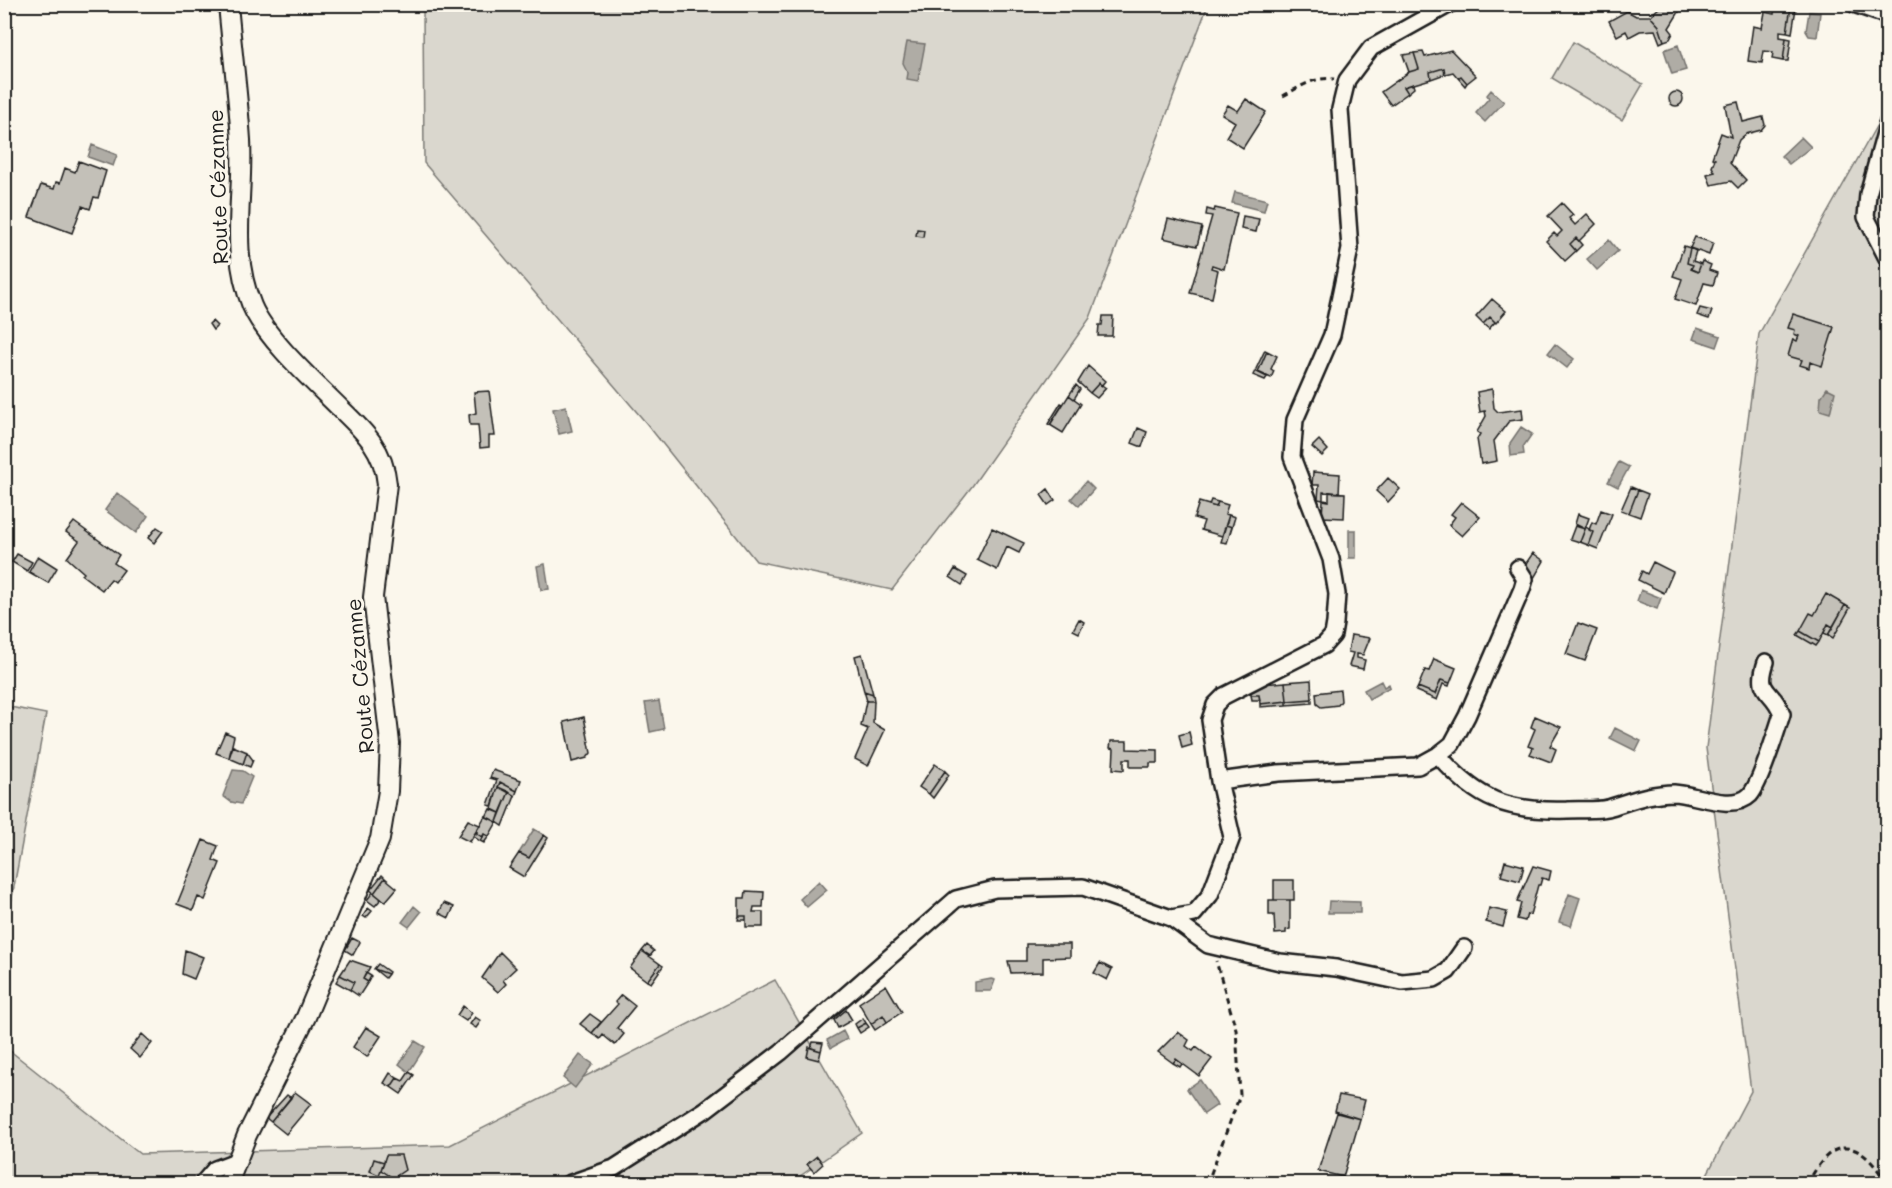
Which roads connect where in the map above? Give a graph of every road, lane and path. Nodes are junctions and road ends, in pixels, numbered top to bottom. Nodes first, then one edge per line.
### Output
1 (228, 4) edge
2 (1450, 4) edge
3 (1854, 4) edge
4 (1887, 16) edge
5 (1347, 80) junction
6 (1283, 96) dead end
7 (1887, 122) edge
8 (1887, 261) edge
9 (1518, 568) dead end
10 (1766, 662) dead end
11 (1438, 755) junction
12 (1219, 781) junction
13 (1171, 918) junction
14 (1208, 945) junction
15 (1464, 948) dead end
16 (236, 1161) junction
17 (202, 1184) edge
18 (228, 1184) edge
19 (568, 1184) edge
20 (1207, 1184) edge
21 (1807, 1184) edge
22 (1887, 1184) edge

1 - 16 street, Route Cézanne
2 - 5 street
3 - 4 street
5 - 6 path
5 - 12 street
7 - 8 street
9 - 11 street
10 - 11 street
11 - 12 street
12 - 13 street
13 - 14 street
13 - 19 street
14 - 15 street
14 - 20 path
16 - 17 street
16 - 18 street, Route Cézanne
21 - 22 path

